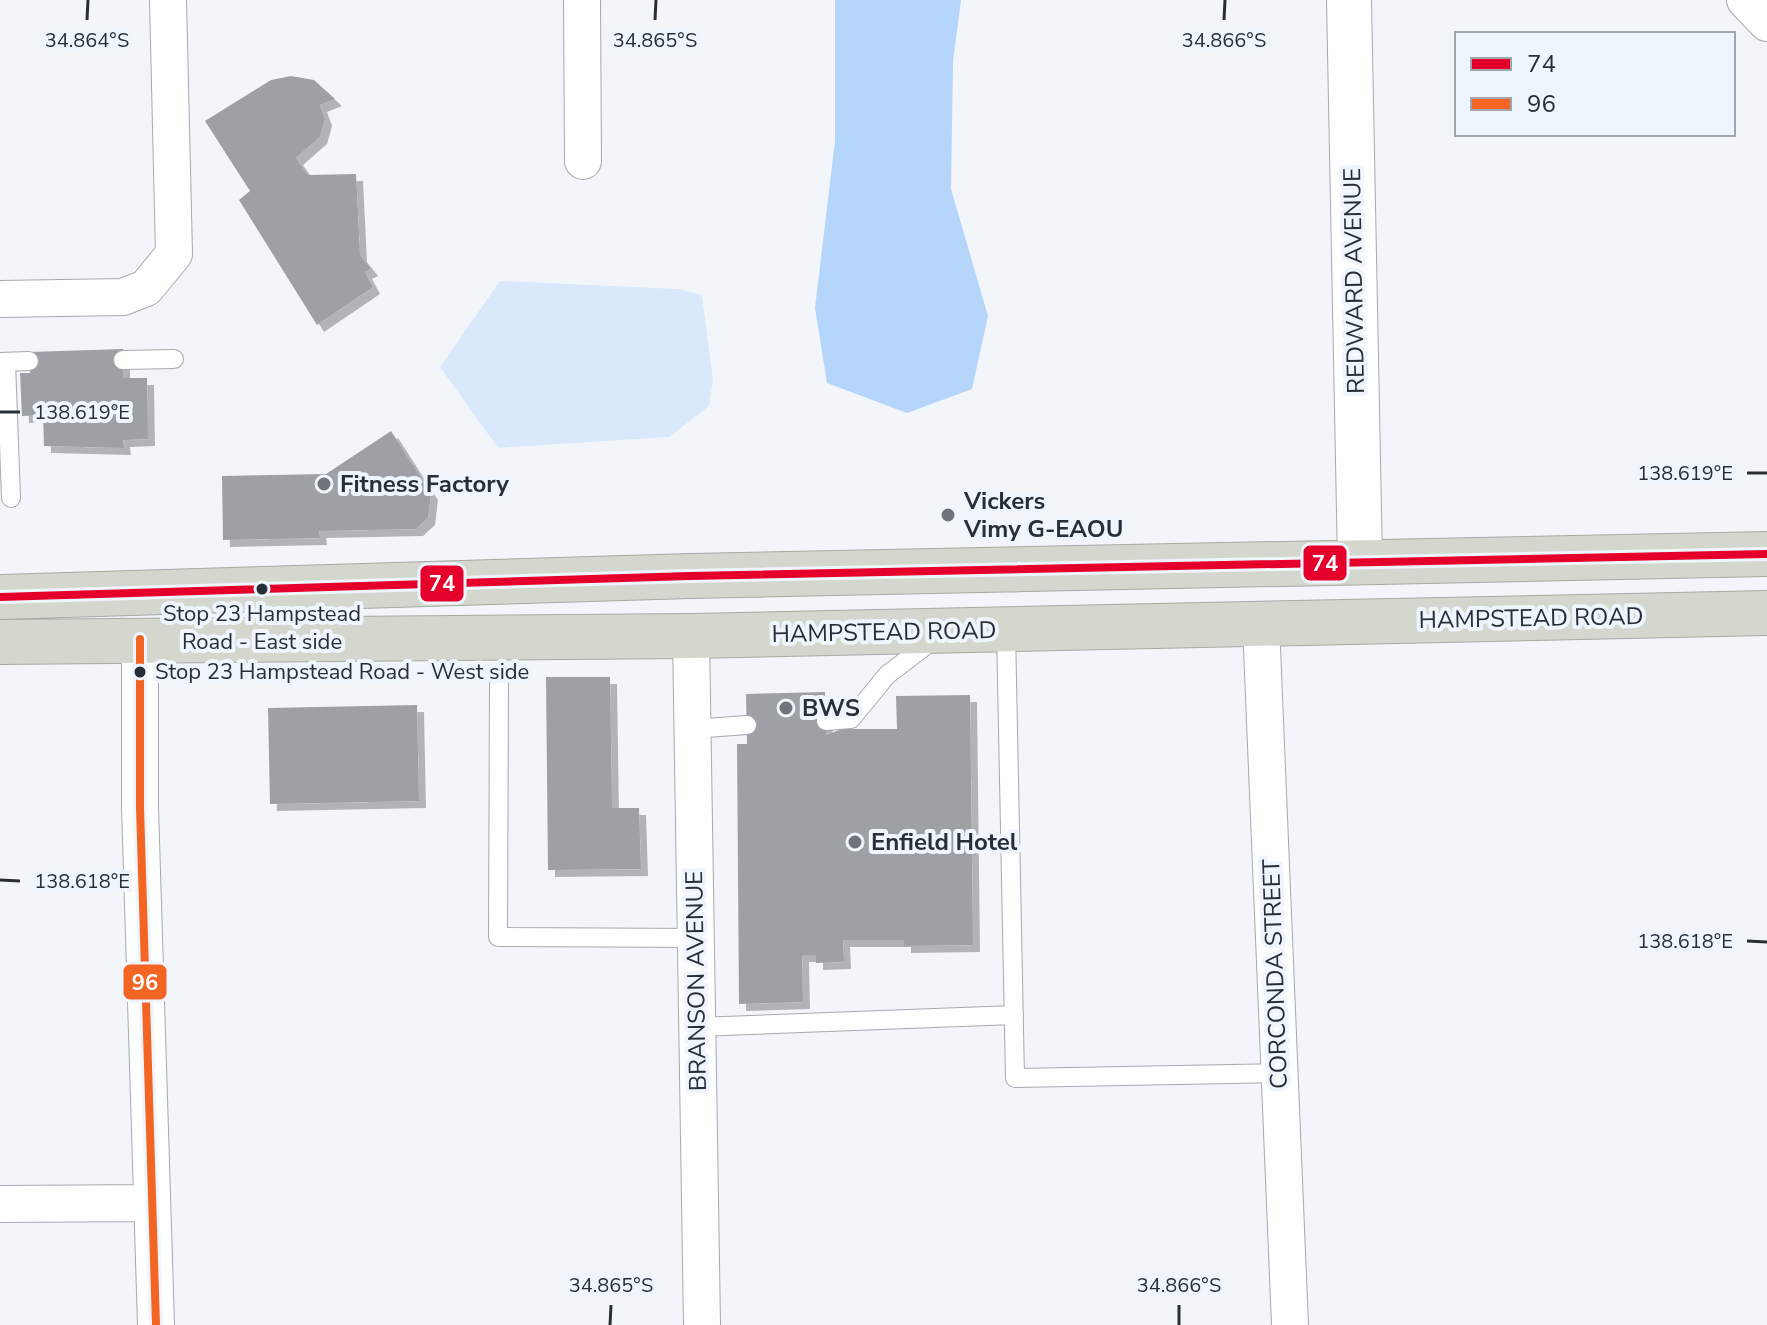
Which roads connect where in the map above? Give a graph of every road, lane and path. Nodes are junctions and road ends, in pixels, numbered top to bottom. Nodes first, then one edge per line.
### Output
1 (168, 0) edge
2 (582, 0) edge
3 (1349, 0) edge
4 (1745, 0) edge
5 (1767, 23) edge
6 (583, 161) dead end
7 (0, 299) edge
8 (174, 359) dead end
9 (123, 360) dead end
10 (29, 361) dead end
11 (3, 362) edge
12 (11, 498) dead end
13 (1767, 554) edge
14 (1360, 562) junction
15 (1258, 564) junction
16 (690, 576) junction
17 (0, 597) edge
18 (1767, 613) edge
19 (1361, 622) junction
20 (1261, 624) junction
21 (1006, 630) junction
22 (945, 631) junction
23 (691, 636) junction
24 (140, 639) junction
25 (0, 642) edge
26 (499, 684) dead end
27 (826, 721) dead end
28 (747, 725) dead end
29 (692, 729) junction
30 (696, 938) junction
31 (1014, 1015) junction
32 (697, 1027) junction
33 (1280, 1073) junction
34 (152, 1203) junction
35 (0, 1204) edge
36 (156, 1325) edge
37 (702, 1325) edge
38 (1290, 1325) edge

1 - 7 street
2 - 6 street
3 - 14 street, REDWARD AVENUE
4 - 5 street
8 - 9 lane
10 - 11 lane
11 - 12 lane
13 - 14 highway
14 - 15 highway
14 - 19 highway
15 - 16 highway
15 - 20 highway
16 - 17 highway
16 - 23 highway
18 - 19 highway, HAMPSTEAD ROAD
19 - 20 highway, HAMPSTEAD ROAD
20 - 21 highway, HAMPSTEAD ROAD
20 - 33 street, CORCONDA STREET
21 - 22 highway, HAMPSTEAD ROAD
21 - 31 lane
22 - 23 highway, HAMPSTEAD ROAD
22 - 27 lane
23 - 24 highway, HAMPSTEAD ROAD
23 - 29 street, BRANSON AVENUE
24 - 25 highway, HAMPSTEAD ROAD
24 - 34 street
26 - 30 lane
28 - 29 lane
29 - 30 street, BRANSON AVENUE
30 - 32 street, BRANSON AVENUE
31 - 32 lane
31 - 33 lane
32 - 37 street, BRANSON AVENUE
33 - 38 street, CORCONDA STREET
34 - 35 street
34 - 36 street

